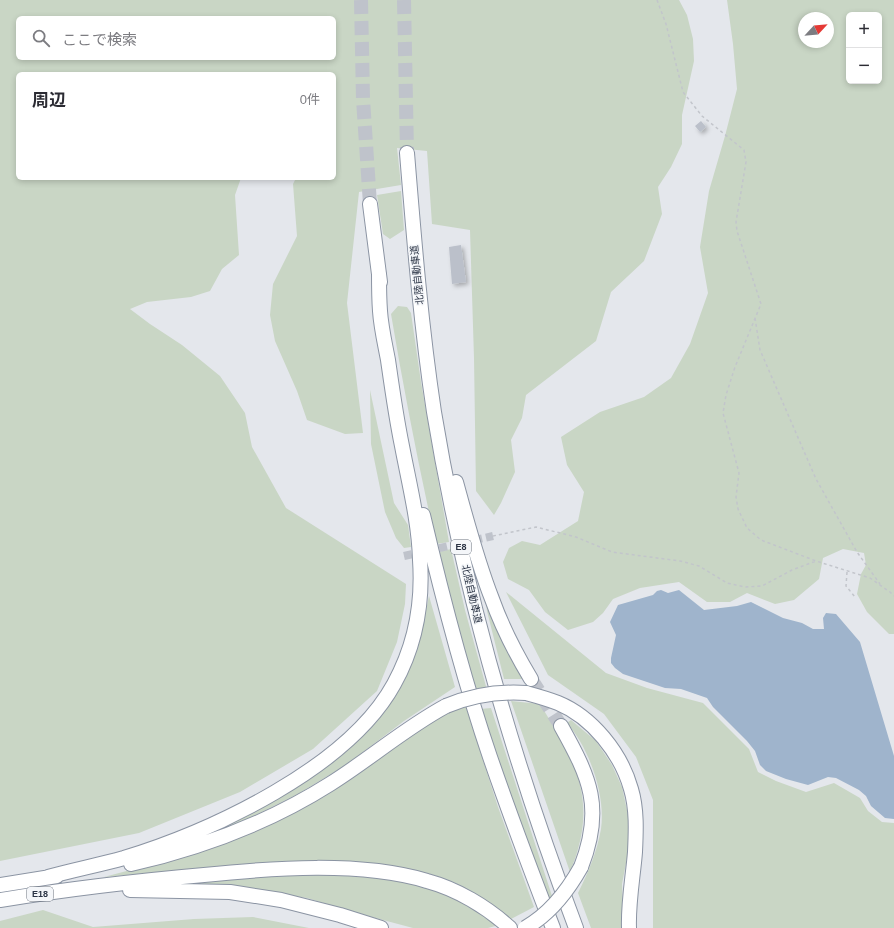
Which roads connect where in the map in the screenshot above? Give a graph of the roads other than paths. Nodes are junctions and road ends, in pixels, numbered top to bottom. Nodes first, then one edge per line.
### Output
1 (408, 153) tunnel mouth
2 (370, 204) tunnel mouth
3 (379, 273) junction
4 (424, 335) junction
5 (531, 679) tunnel mouth
6 (561, 726) tunnel mouth
7 (48, 877) junction
8 (0, 885) edge
9 (79, 889) junction
10 (0, 900) edge
11 (381, 928) edge
12 (510, 928) edge
13 (525, 928) edge
14 (553, 928) edge
15 (576, 928) edge
16 (629, 928) edge

1 - 4 highway, 北陸自動車道 / E8
2 - 3 highway
3 - 7 highway
3 - 14 highway
4 - 5 highway
4 - 15 highway, 北陸自動車道 / E8
6 - 13 highway, bridge
7 - 8 highway, E18
7 - 16 highway, bridge
9 - 10 highway, E18
9 - 11 highway
9 - 12 highway

